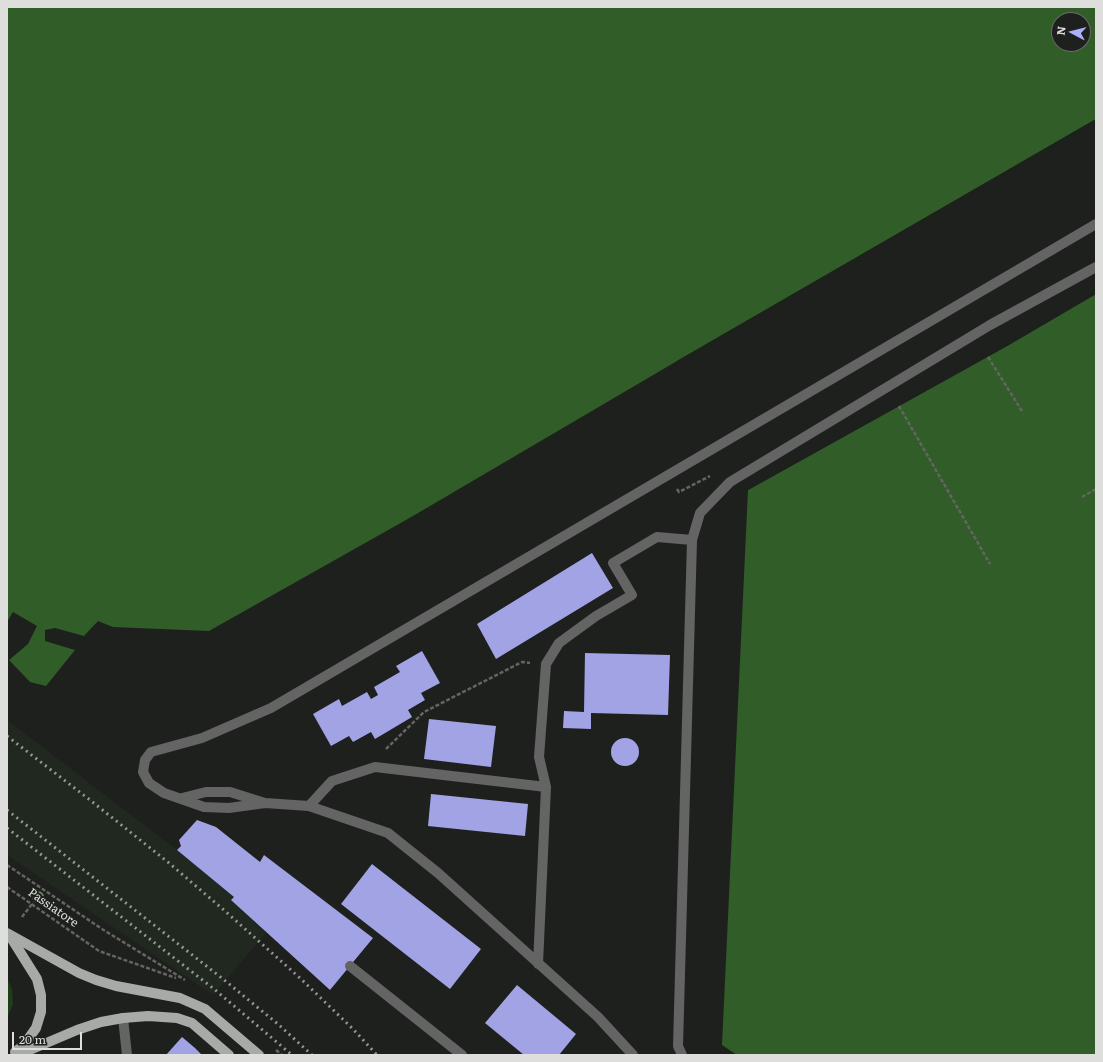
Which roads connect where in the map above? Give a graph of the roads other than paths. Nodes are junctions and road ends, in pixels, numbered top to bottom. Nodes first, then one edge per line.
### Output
1 (1096, 224) edge
2 (1096, 267) edge
3 (692, 540) junction
4 (546, 787) junction
5 (182, 798) junction
6 (264, 803) junction
7 (309, 806) junction
8 (8, 935) edge
9 (538, 964) junction
10 (350, 966) dead end
11 (123, 1018) junction
12 (12, 1055) edge
13 (18, 1055) edge
14 (127, 1055) edge
15 (229, 1055) edge
16 (259, 1055) edge
17 (462, 1055) edge
18 (633, 1055) edge
19 (682, 1055) edge

1 - 5 street
2 - 3 street
3 - 4 street
3 - 19 street
4 - 7 street
4 - 9 street
5 - 6 street
5 - 6 street
6 - 7 street
7 - 9 street
8 - 12 main road
8 - 16 main road
9 - 18 street
10 - 17 street
11 - 13 main road
11 - 14 street
11 - 15 main road

